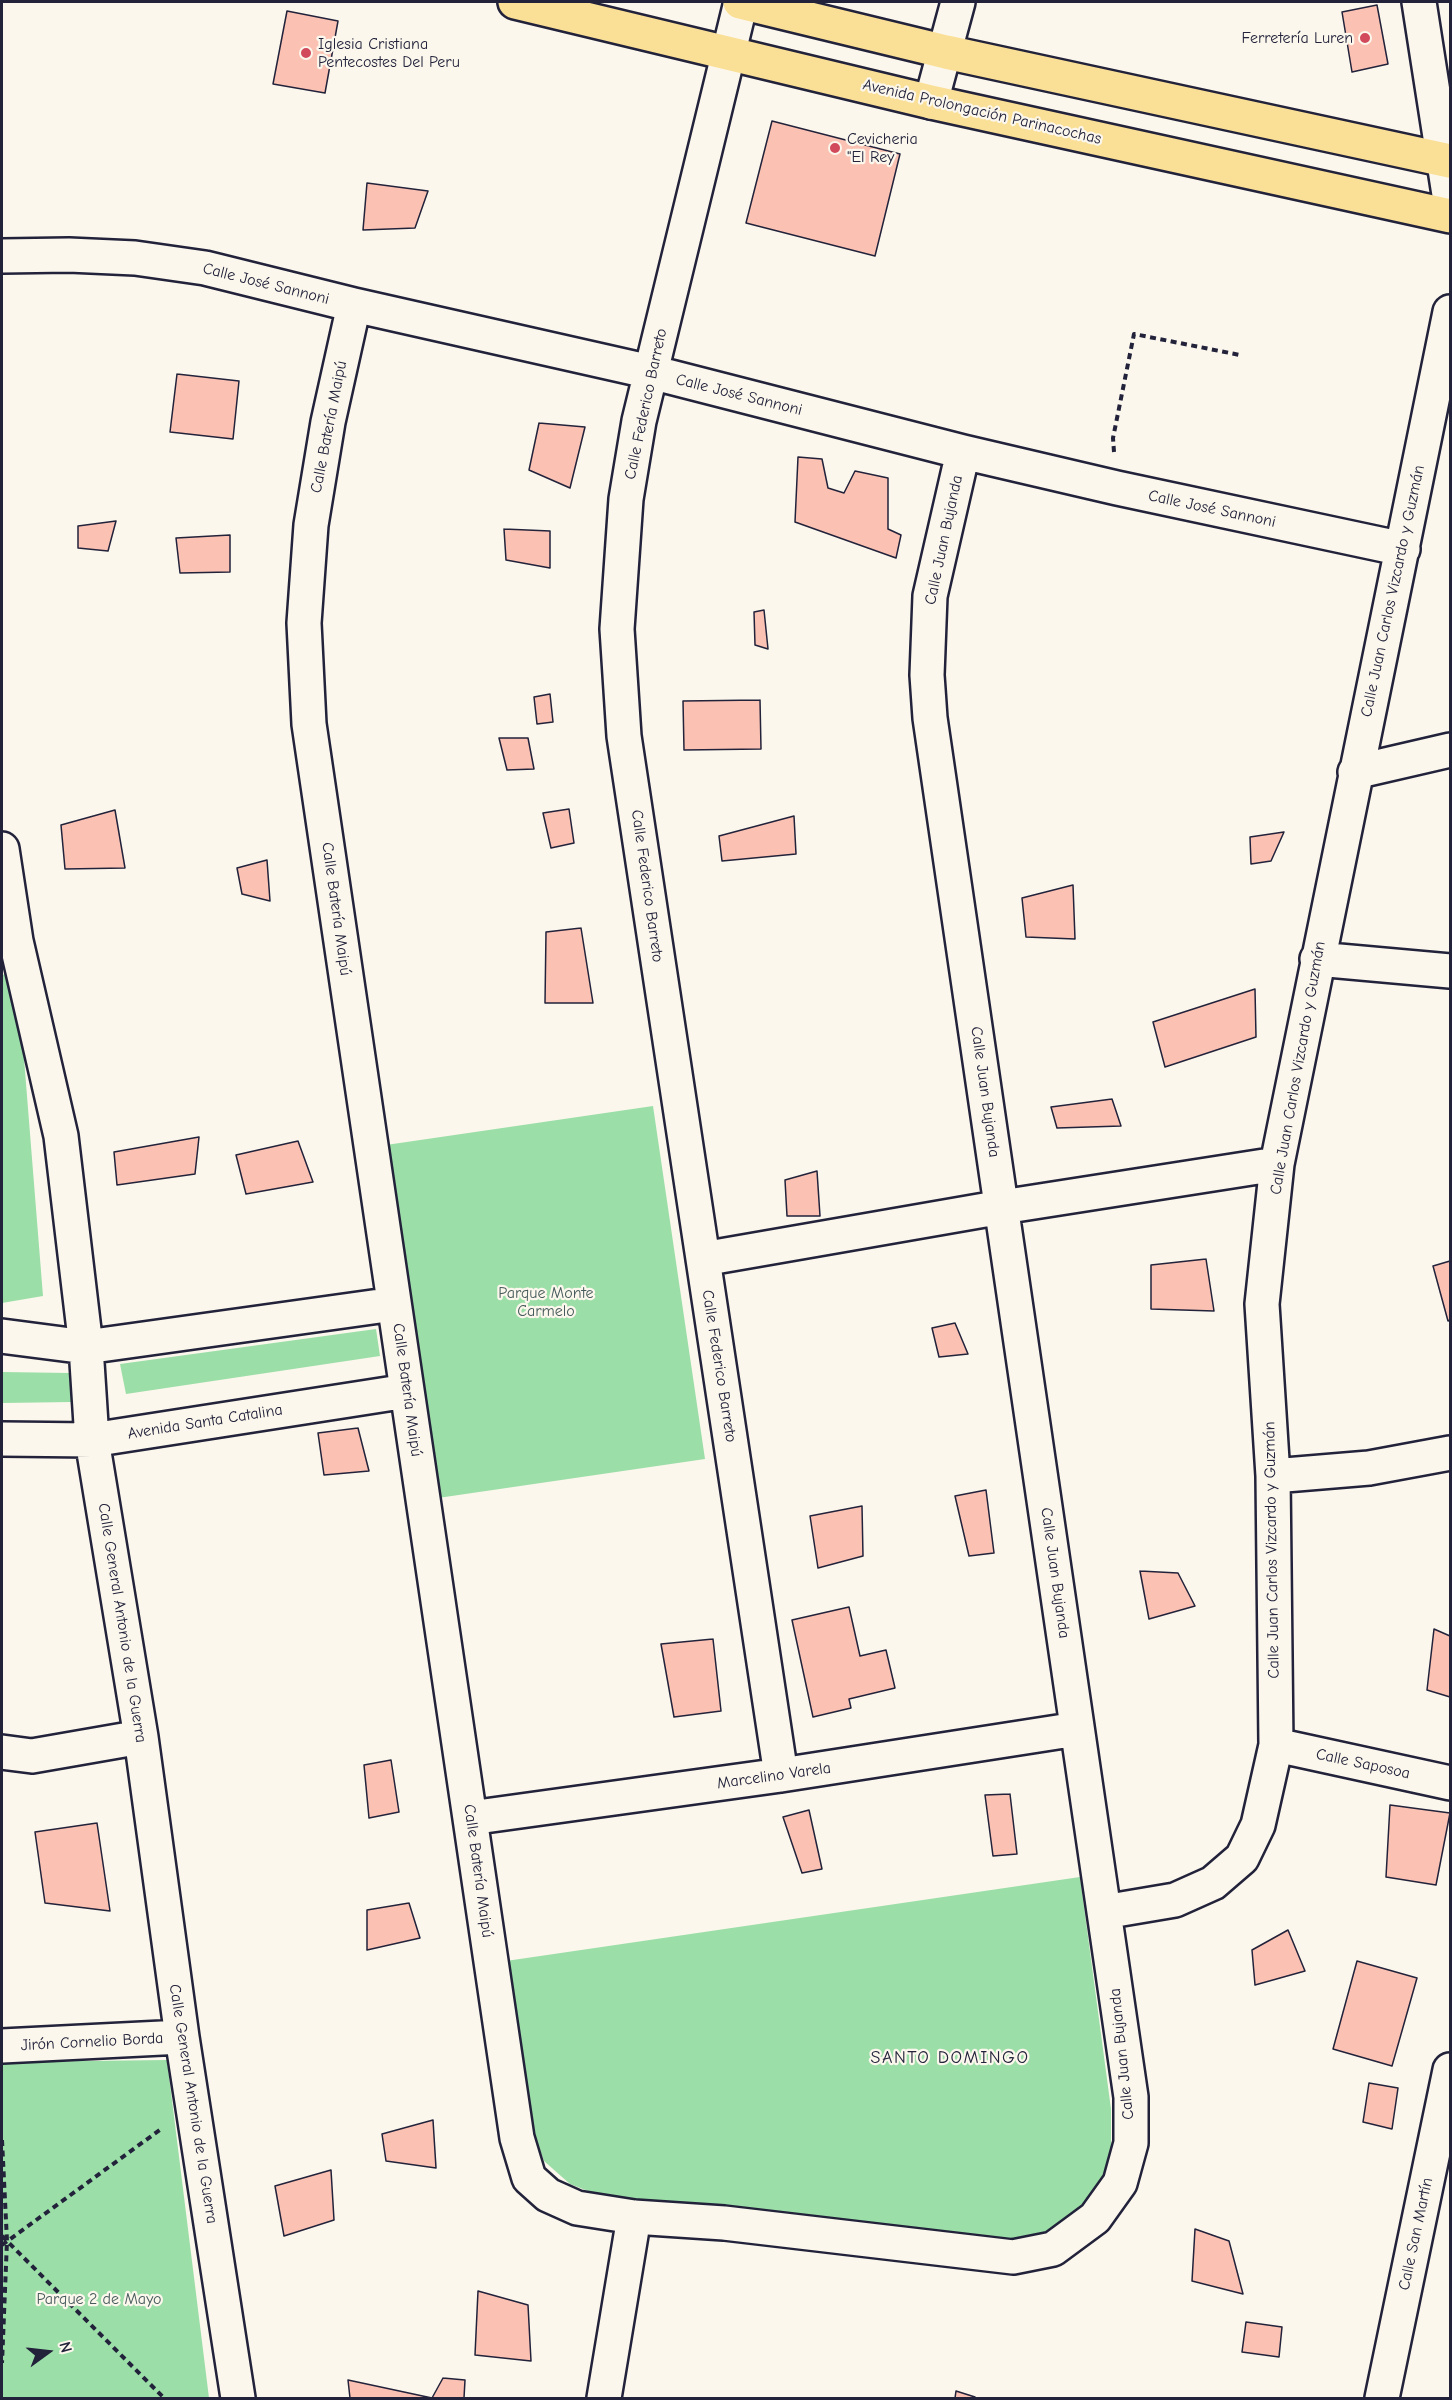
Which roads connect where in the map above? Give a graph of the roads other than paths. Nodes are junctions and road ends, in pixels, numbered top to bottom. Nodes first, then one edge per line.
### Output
1 (515, 2) edge
2 (740, 2) edge
3 (957, 2) edge
4 (1419, 2) edge
5 (946, 52) junction
6 (729, 53) junction
7 (931, 102) junction
8 (1447, 160) edge
9 (1450, 201) edge
10 (1450, 216) edge
11 (2, 256) edge
12 (354, 305) junction
13 (1450, 312) edge
14 (651, 372) junction
15 (1439, 426) edge
16 (963, 452) junction
17 (1403, 549) junction
18 (1450, 750) edge
19 (1355, 771) junction
20 (2, 849) edge
21 (9, 942) edge
22 (1317, 959) junction
23 (1450, 971) edge
24 (1277, 1164) junction
25 (1002, 1208) junction
26 (703, 1259) junction
27 (394, 1304) junction
28 (2, 1336) edge
29 (87, 1347) junction
30 (407, 1391) junction
31 (2, 1439) edge
32 (92, 1440) junction
33 (1450, 1453) edge
34 (1273, 1476) junction
35 (1077, 1729) junction
36 (141, 1737) junction
37 (1276, 1745) junction
38 (2, 1752) edge
39 (781, 1775) junction
40 (1450, 1783) edge
41 (470, 1818) junction
42 (1104, 1912) junction
43 (182, 2037) junction
44 (2, 2046) edge
45 (1450, 2070) edge
46 (634, 2217) junction
47 (238, 2398) edge
48 (604, 2398) edge
49 (1382, 2398) edge

1 - 6 main road, Avenida Prolongación Parinacochas
2 - 5 main road
2 - 6 street, Calle Federico Barreto
3 - 5 street
4 - 8 street
5 - 7 street
5 - 8 main road
6 - 7 main road, Avenida Prolongación Parinacochas
6 - 14 street, Calle Federico Barreto
7 - 10 main road, Avenida Prolongación Parinacochas
8 - 9 street
11 - 12 street, Calle José Sannoni
12 - 14 street, Calle José Sannoni
12 - 27 street, Calle Batería Maipú
13 - 15 street, Calle Juan Carlos Vizcardo y Guzmán
14 - 16 street, Calle José Sannoni
14 - 26 street, Calle Federico Barreto
15 - 17 street, Calle Juan Carlos Vizcardo y Guzmán
16 - 17 street, Calle José Sannoni
16 - 25 street, Calle Juan Bujanda
17 - 19 street, Calle Juan Carlos Vizcardo y Guzmán
18 - 19 street
19 - 22 street, Calle Juan Carlos Vizcardo y Guzmán
20 - 21 street, Calle General Antonio de la Guerra
21 - 29 street, Calle General Antonio de la Guerra
22 - 23 street
22 - 24 street, Calle Juan Carlos Vizcardo y Guzmán
24 - 25 street
24 - 34 street, Calle Juan Carlos Vizcardo y Guzmán
25 - 26 street
25 - 35 street, Calle Juan Bujanda
26 - 39 street, Calle Federico Barreto
27 - 29 street
27 - 30 street, Calle Batería Maipú
28 - 29 street
29 - 32 street, Calle General Antonio de la Guerra
30 - 32 street, Avenida Santa Catalina
30 - 41 street, Calle Batería Maipú
31 - 32 street, Avenida Santa Catalina
32 - 36 street, Calle General Antonio de la Guerra
33 - 34 street
34 - 37 street, Calle Juan Carlos Vizcardo y Guzmán
35 - 39 street, Marcelino Varela
35 - 42 street, Calle Juan Bujanda
36 - 38 street
36 - 43 street, Calle General Antonio de la Guerra
37 - 40 street, Calle Saposoa
37 - 42 street, Calle Juan Carlos Vizcardo y Guzmán
39 - 41 street, Marcelino Varela
41 - 46 street, Calle Batería Maipú
42 - 46 street, Calle Juan Bujanda
43 - 44 street, Jirón Cornelio Borda
43 - 47 street, Calle General Antonio de la Guerra
45 - 49 street, Calle San Martín
46 - 48 street

